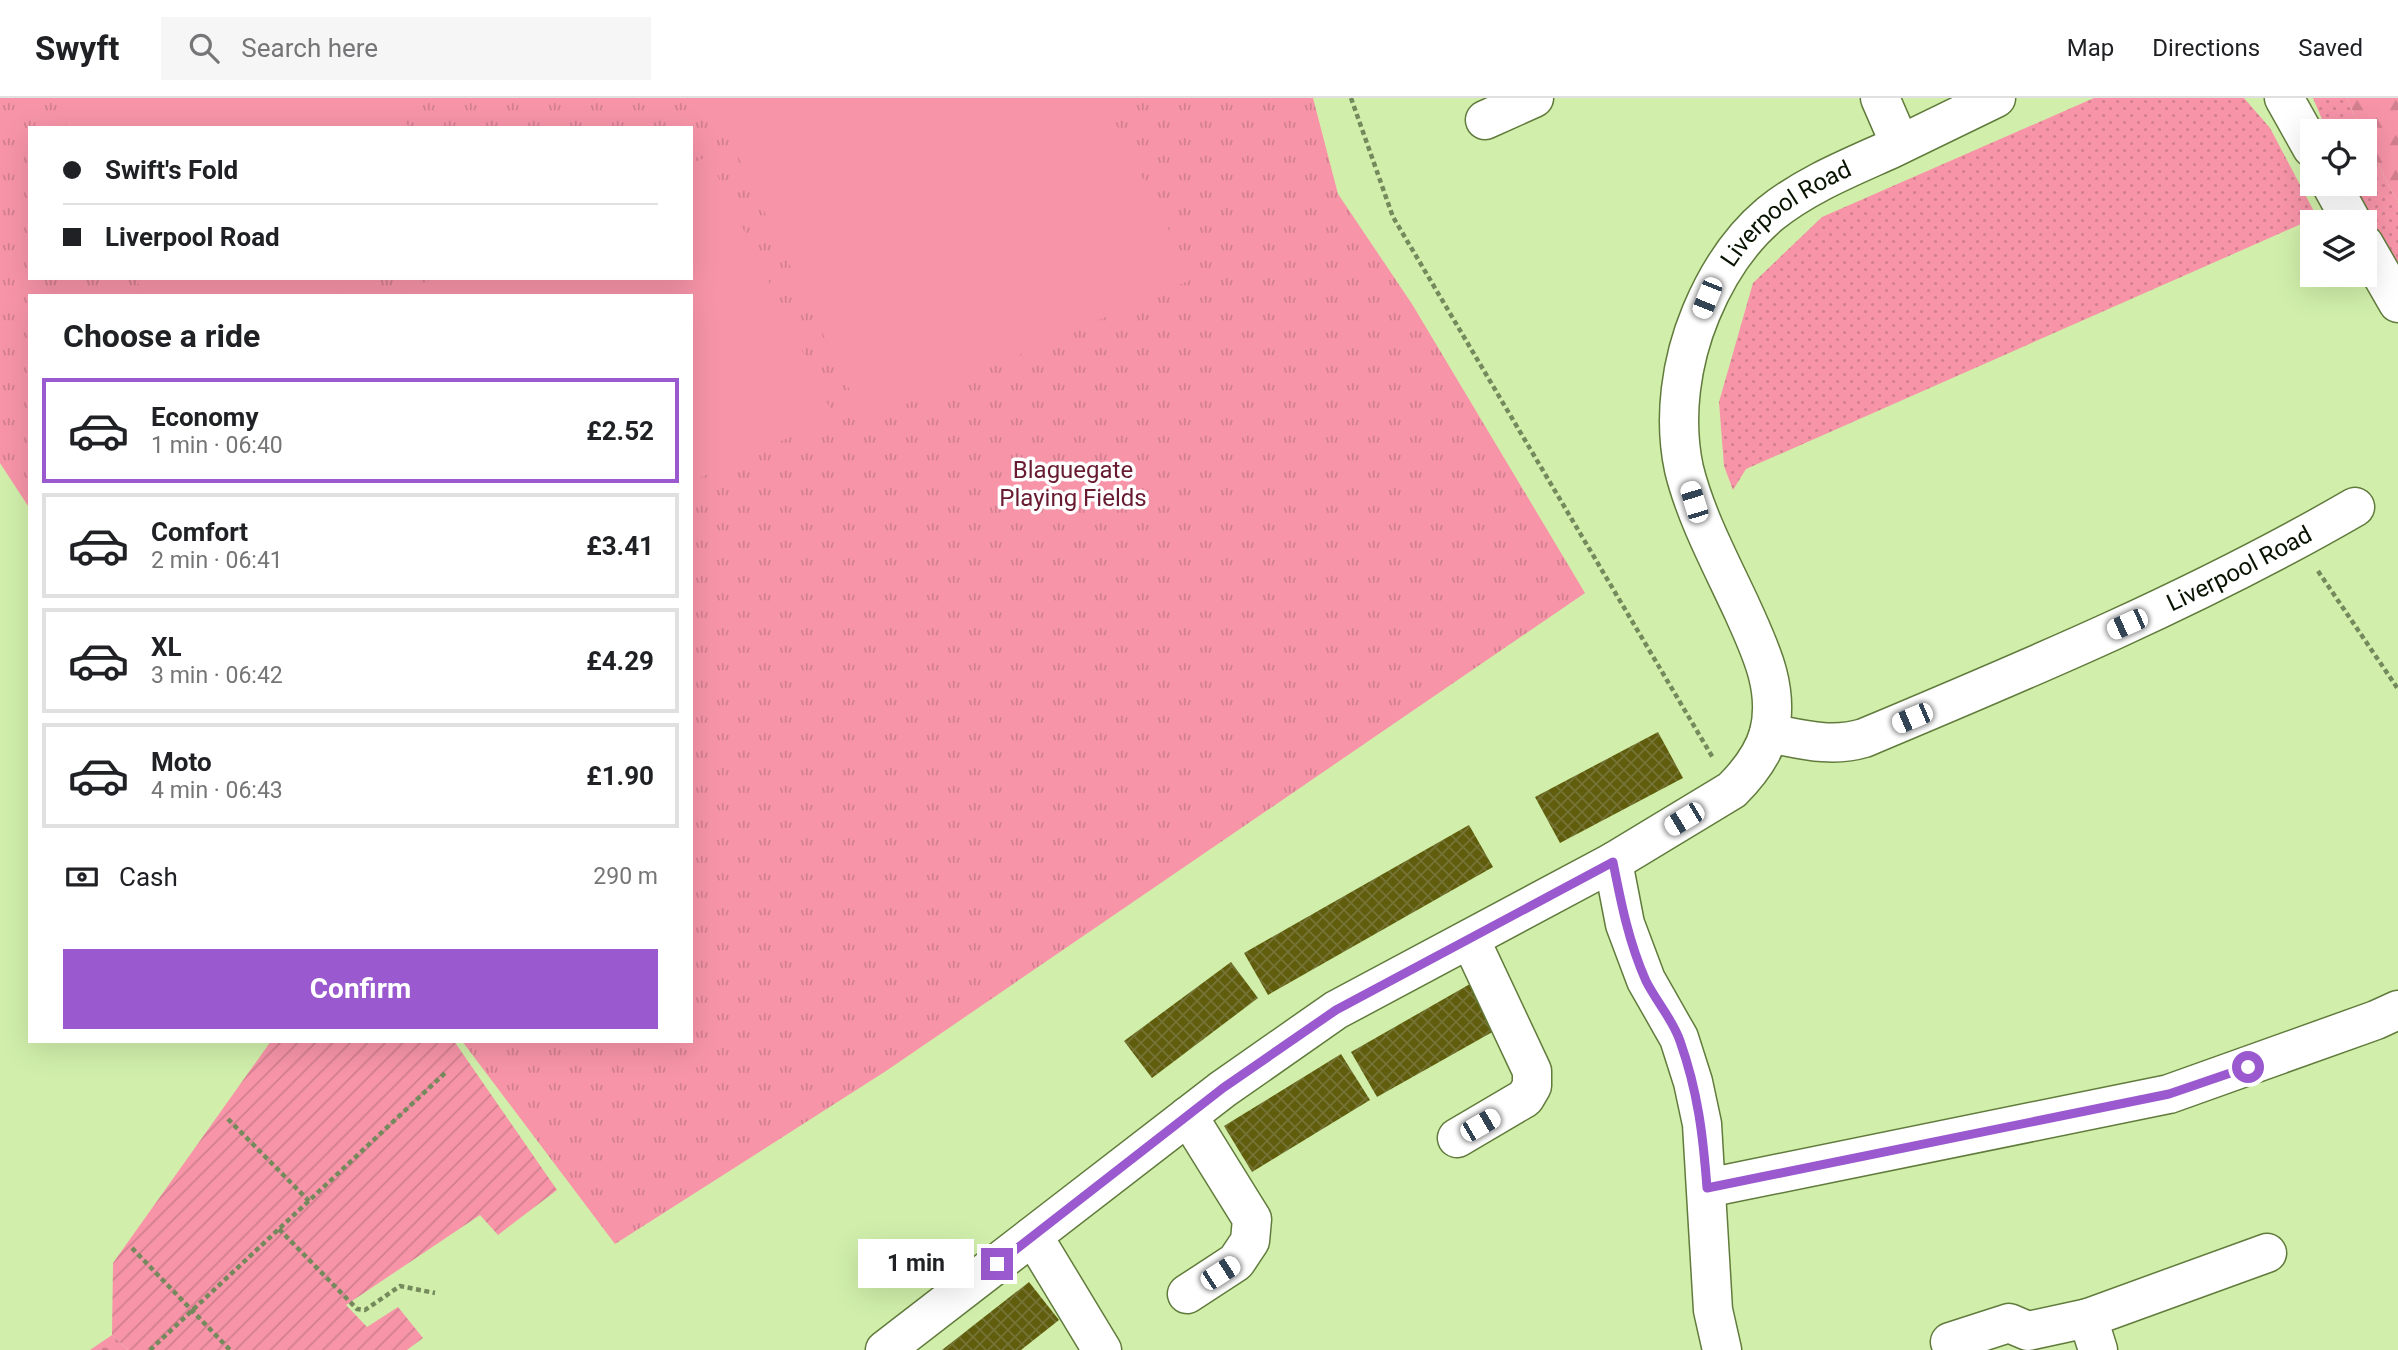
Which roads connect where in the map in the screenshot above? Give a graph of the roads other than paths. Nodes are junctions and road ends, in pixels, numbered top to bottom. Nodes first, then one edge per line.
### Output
1 (1534, 98) edge
2 (1880, 98) edge
3 (1996, 98) edge
4 (2284, 98) edge
5 (1485, 120) dead end
6 (2300, 127) edge
7 (1900, 144) junction
8 (2377, 267) edge
9 (2398, 303) edge
10 (2355, 507) dead end
11 (1769, 733) junction
12 (1613, 862) junction
13 (1470, 939) junction
14 (2398, 1010) edge
15 (1188, 1116) junction
16 (1457, 1138) dead end
17 (1707, 1188) junction
18 (1033, 1236) junction
19 (2267, 1253) dead end
20 (1187, 1294) dead end
21 (2093, 1334) edge
22 (1950, 1342) dead end
23 (885, 1350) edge
24 (1102, 1350) edge
25 (1721, 1350) edge

1 - 5 main road
2 - 7 main road
3 - 7 main road, Liverpool Road
4 - 6 main road
7 - 11 main road, Liverpool Road
8 - 9 main road
10 - 11 main road, Liverpool Road
11 - 12 main road, Liverpool Road
12 - 13 main road, Liverpool Road
12 - 17 main road
13 - 15 main road, Liverpool Road
13 - 16 main road
14 - 17 main road
15 - 18 main road, Liverpool Road
15 - 20 main road
17 - 25 main road
18 - 23 main road, Liverpool Road
18 - 24 main road
19 - 21 main road
21 - 22 main road

